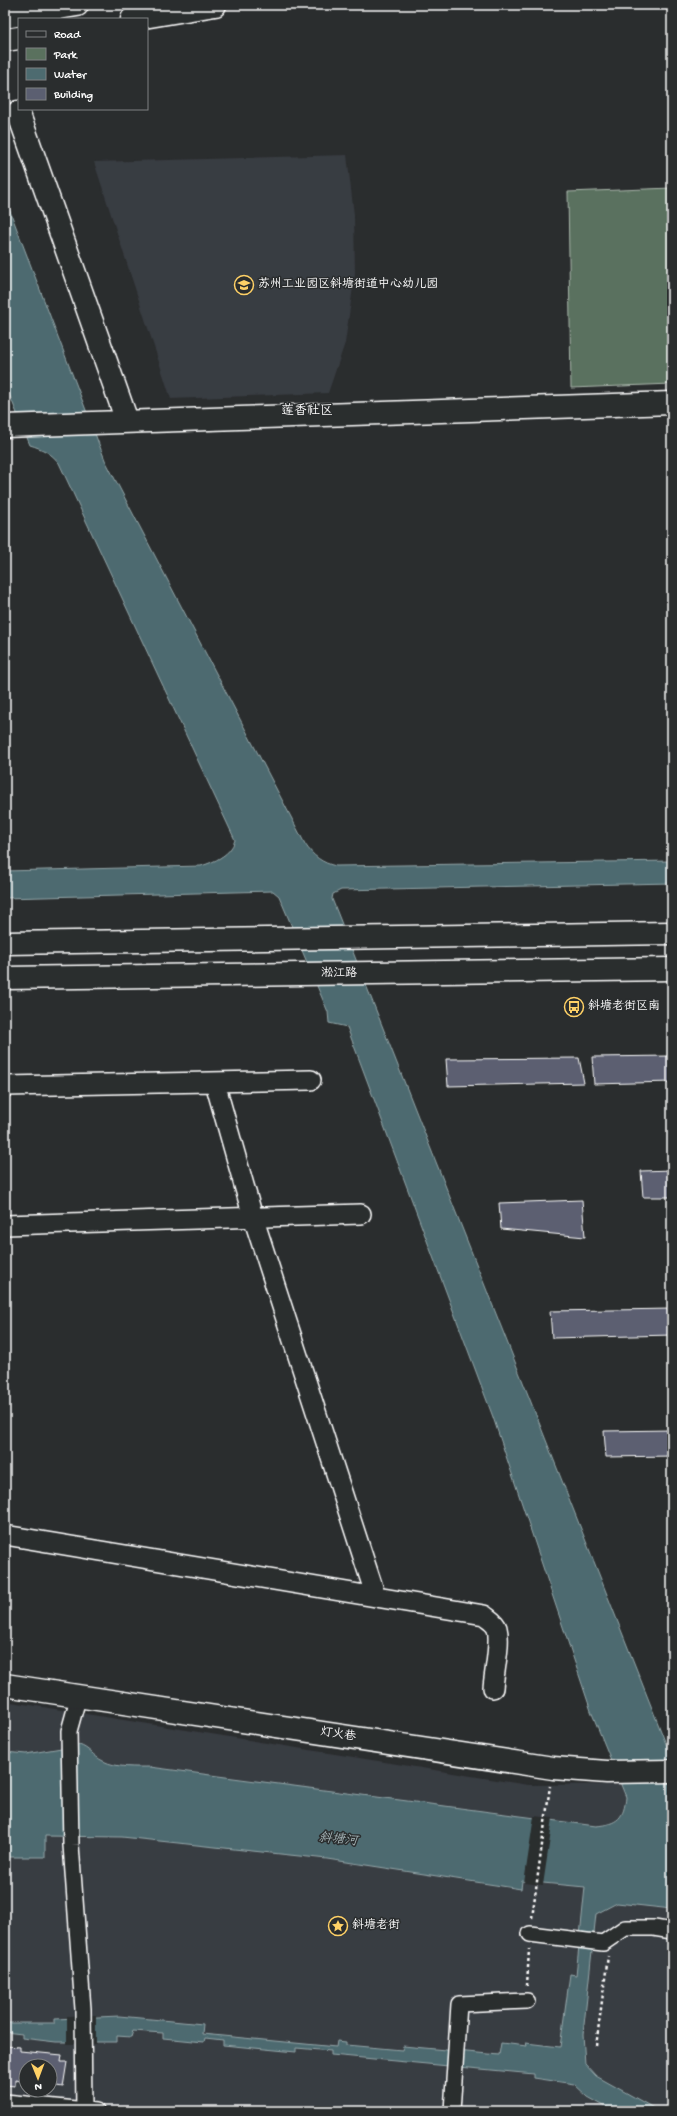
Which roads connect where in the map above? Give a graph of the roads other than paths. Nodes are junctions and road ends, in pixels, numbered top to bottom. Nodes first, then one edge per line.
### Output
1 (77, 5) edge
2 (215, 5) edge
3 (5, 17) edge
4 (138, 18) edge
5 (18, 38) edge
6 (5, 40) edge
7 (18, 112) dead end
8 (672, 403) edge
9 (127, 421) junction
10 (9, 425) edge
11 (672, 933) edge
12 (5, 943) edge
13 (672, 969) edge
14 (5, 978) edge
15 (311, 1080) dead end
16 (215, 1084) junction
17 (5, 1086) edge
18 (361, 1214) dead end
19 (253, 1217) junction
20 (5, 1225) edge
21 (5, 1535) edge
22 (376, 1597) junction
23 (5, 1685) edge
24 (493, 1688) dead end
25 (79, 1695) junction
26 (672, 1770) edge
27 (672, 1931) edge
28 (530, 1934) road end
29 (527, 2001) road end
30 (5, 2102) edge
31 (88, 2111) edge
32 (452, 2111) edge

1 - 3 street
2 - 4 street
5 - 6 street
7 - 9 street
8 - 9 street
9 - 10 street
11 - 12 street
13 - 14 street, 淞江路
15 - 16 street
16 - 17 street
16 - 19 street
18 - 19 street
19 - 20 street
19 - 22 street
21 - 22 street
22 - 24 street
23 - 25 street, 灯火巷
25 - 26 street, 灯火巷
25 - 31 street
27 - 28 street
29 - 32 street
30 - 31 street

